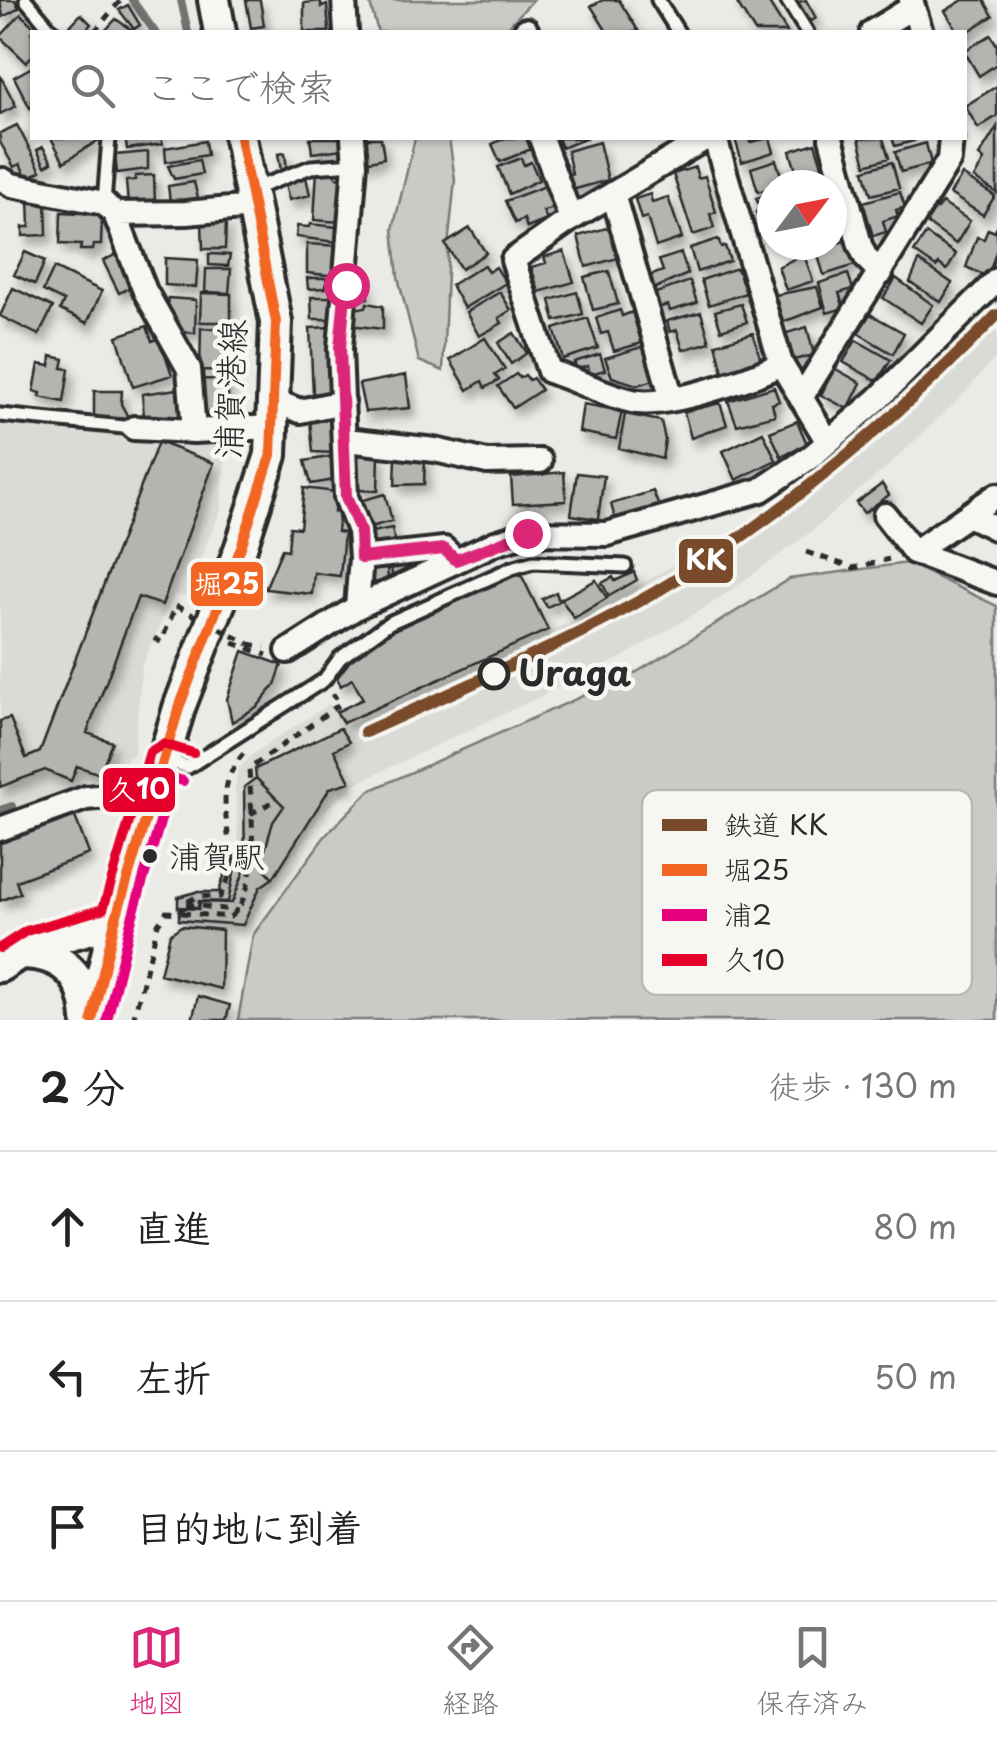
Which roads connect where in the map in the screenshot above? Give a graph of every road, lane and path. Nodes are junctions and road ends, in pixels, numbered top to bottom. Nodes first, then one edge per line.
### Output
1 (26, 0) edge
2 (120, 0) edge
3 (214, 0) edge
4 (344, 0) edge
5 (658, 0) edge
6 (787, 0) edge
7 (912, 4) edge
8 (52, 30) edge
9 (96, 30) edge
10 (220, 30) edge
11 (346, 30) edge
12 (677, 30) edge
13 (806, 30) edge
14 (875, 30) edge
15 (920, 30) edge
16 (109, 140) edge
17 (240, 140) edge
18 (353, 140) edge
19 (542, 140) edge
20 (703, 140) edge
21 (716, 140) edge
22 (832, 140) edge
23 (951, 140) edge
24 (355, 164) junction
25 (1, 177) edge
26 (612, 194) junction
27 (251, 199) junction
28 (110, 208) junction
29 (570, 220) junction
30 (881, 273) junction
31 (997, 280) edge
32 (780, 364) junction
33 (800, 398) junction
34 (672, 399) junction
35 (343, 402) junction
36 (273, 414) junction
37 (0, 415) edge
38 (134, 428) joint
39 (194, 431) junction
40 (346, 440) junction
41 (828, 442) junction
42 (540, 461) dead end
43 (997, 494) edge
44 (886, 515) dead end
45 (968, 515) junction
46 (997, 529) edge
47 (806, 552) dead end
48 (914, 552) junction
49 (361, 558) junction
50 (456, 560) junction
51 (626, 566) dead end
52 (997, 583) edge
53 (357, 607) junction
54 (154, 638) dead end
55 (234, 642) dead end
56 (249, 644) dead end
57 (288, 652) joint
58 (324, 680) junction
59 (333, 694) junction
60 (318, 704) dead end
61 (247, 751) dead end
62 (163, 759) junction
63 (153, 792) junction
64 (278, 799) dead end
65 (250, 814) junction
66 (0, 828) edge
67 (183, 904) junction
68 (238, 911) junction
69 (182, 913) junction
70 (116, 921) junction
71 (9, 959) edge
72 (90, 1020) edge
73 (133, 1020) edge

1 - 8 lane
2 - 9 path
3 - 10 main road
4 - 11 street
5 - 12 lane
6 - 13 lane
7 - 14 street
7 - 15 street
16 - 28 lane
17 - 27 main road, 浦賀港線
18 - 24 street
19 - 29 street
20 - 26 street
21 - 32 street
22 - 30 street
23 - 30 street
24 - 27 lane
24 - 35 street
25 - 28 street
26 - 29 street
26 - 34 street
27 - 28 street
27 - 36 main road, 浦賀港線
28 - 39 street
29 - 34 street
30 - 33 street
31 - 41 street
32 - 33 street
32 - 34 street
33 - 41 street
35 - 36 street
35 - 40 street
36 - 39 street
36 - 62 main road, 浦賀港線
37 - 38 lane
38 - 39 street
40 - 42 street
40 - 49 street
41 - 50 street
43 - 45 street
44 - 48 street
45 - 46 street
45 - 48 street
47 - 48 path
48 - 52 street
49 - 50 street
49 - 53 street
50 - 53 street
51 - 58 lane
53 - 57 street
54 - 56 path, bridge
55 - 57 path
58 - 59 path
58 - 62 lane
59 - 60 path
59 - 65 path
61 - 67 path
62 - 63 main road, 浦賀港線
63 - 66 street
63 - 70 main road, 浦賀港線
64 - 65 path
65 - 68 path
67 - 68 path
67 - 69 path
68 - 69 path
69 - 73 path
70 - 71 main road
70 - 72 main road, 浦賀港線
71 - 72 main road

